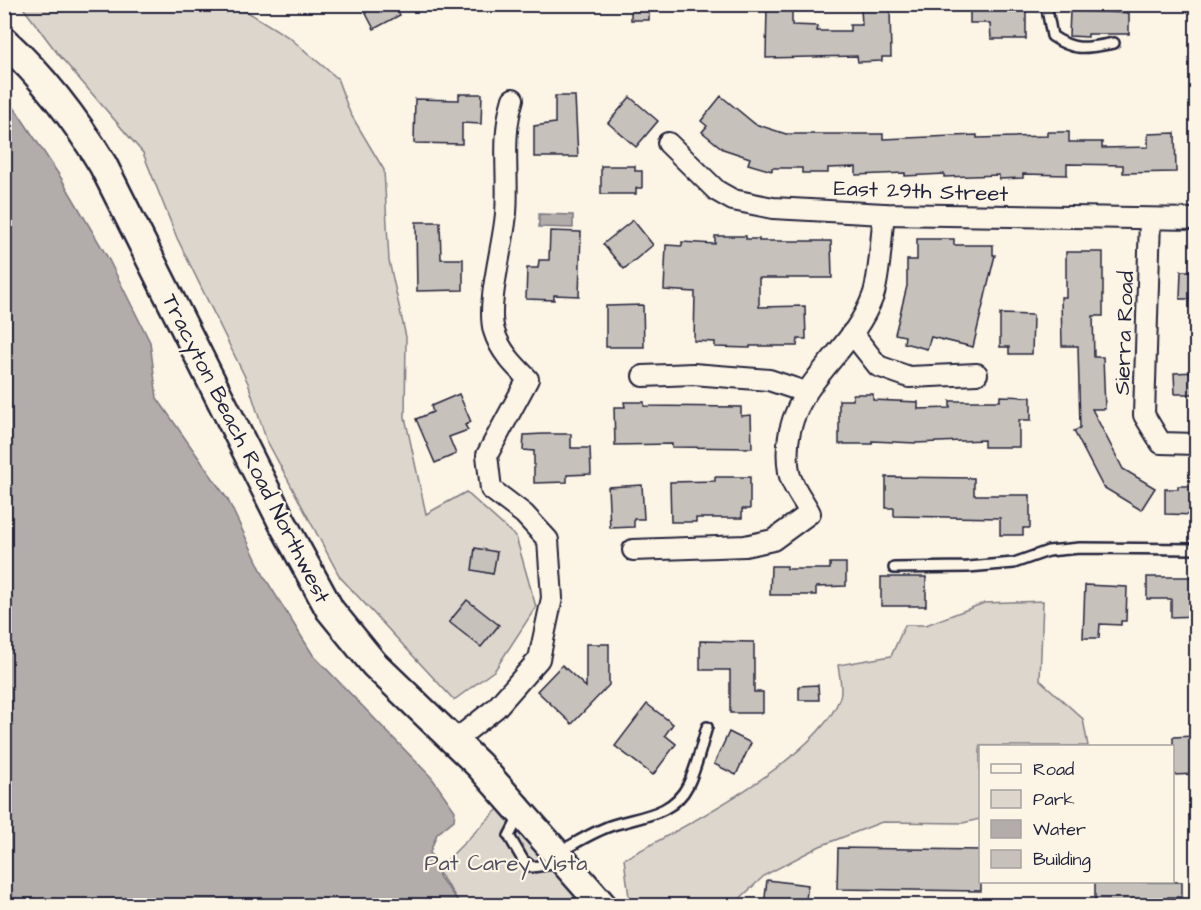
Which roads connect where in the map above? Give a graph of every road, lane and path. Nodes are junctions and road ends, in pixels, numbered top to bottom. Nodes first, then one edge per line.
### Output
1 (1046, 4) edge
2 (4, 41) edge
3 (1114, 43) dead end
4 (513, 99) dead end
5 (668, 143) dead end
6 (884, 214) junction
7 (1150, 219) junction
8 (1197, 219) edge
9 (852, 333) junction
10 (977, 374) dead end
11 (643, 376) dead end
12 (805, 392) junction
13 (1197, 444) edge
14 (1197, 549) edge
15 (633, 550) dead end
16 (894, 568) dead end
17 (707, 727) dead end
18 (454, 741) junction
19 (561, 858) junction
20 (603, 906) edge

1 - 3 lane
2 - 18 main road, Tracyton Beach Road Northwest
4 - 18 street
5 - 6 street, East 29th Street
6 - 7 street, East 29th Street
6 - 9 street
7 - 8 street, East 29th Street
7 - 13 street, Sierra Road
9 - 10 street
9 - 12 street
11 - 12 street
12 - 15 street
14 - 16 lane
17 - 19 lane
18 - 19 main road, Tracyton Beach Road Northwest
19 - 20 main road, Tracyton Beach Road Northwest

